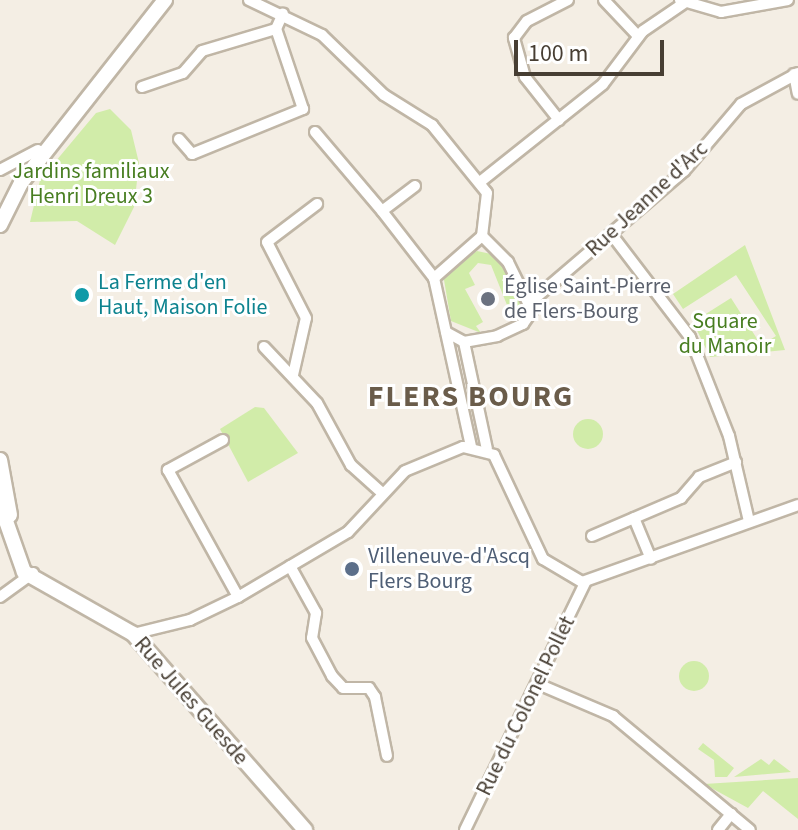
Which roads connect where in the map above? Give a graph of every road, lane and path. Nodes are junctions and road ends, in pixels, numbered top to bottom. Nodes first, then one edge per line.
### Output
1 (152, 0) edge
2 (165, 0) edge
3 (249, 0) edge
4 (568, 0) edge
5 (604, 0) edge
6 (788, 0) edge
7 (682, 1) edge
8 (283, 13) junction
9 (276, 29) junction
10 (638, 36) junction
11 (796, 74) edge
12 (142, 87) dead end
13 (798, 94) edge
14 (559, 120) junction
15 (315, 132) dead end
16 (179, 139) dead end
17 (38, 150) junction
18 (0, 170) edge
19 (480, 182) junction
20 (415, 186) dead end
21 (0, 199) edge
22 (317, 204) dead end
23 (382, 211) junction
24 (0, 225) edge
25 (612, 235) junction
26 (482, 236) junction
27 (434, 278) junction
28 (533, 300) junction
29 (446, 332) junction
30 (464, 342) junction
31 (264, 347) dead end
32 (293, 375) junction
33 (223, 440) dead end
34 (471, 446) junction
35 (487, 449) junction
36 (0, 460) edge
37 (736, 462) junction
38 (381, 492) junction
39 (0, 504) edge
40 (798, 505) edge
41 (634, 518) junction
42 (749, 521) junction
43 (592, 536) dead end
44 (651, 559) junction
45 (290, 566) junction
46 (31, 574) junction
47 (585, 583) junction
48 (0, 597) edge
49 (238, 597) junction
50 (133, 634) junction
51 (538, 684) junction
52 (387, 756) dead end
53 (731, 814) junction
54 (305, 830) edge
55 (465, 830) edge
56 (718, 830) edge
57 (750, 830) edge

1 - 17 street
2 - 24 street
3 - 8 street
4 - 14 street
5 - 10 street
6 - 7 street
7 - 10 street
8 - 9 street
8 - 19 street
9 - 12 street
9 - 16 street
10 - 14 street
11 - 13 street
11 - 25 street, Rue Jeanne d'Arc
14 - 19 street
15 - 23 street
17 - 18 street
17 - 21 street
19 - 26 street
20 - 23 street
22 - 32 street
23 - 27 street
25 - 28 street, Rue Jeanne d'Arc
25 - 37 street
26 - 27 street
26 - 28 street
27 - 29 street
28 - 30 street, Rue Jeanne d'Arc
29 - 30 street
29 - 34 street
30 - 35 street
31 - 32 street
32 - 38 street
33 - 49 street
34 - 35 street
34 - 38 street
35 - 47 street
36 - 46 street, Rue Jules Guesde
37 - 41 street
37 - 42 street
38 - 45 street
39 - 46 street, Rue Jules Guesde
40 - 42 street
41 - 43 street
41 - 44 street
42 - 44 street
44 - 47 street
45 - 49 street
45 - 52 street
46 - 48 street
46 - 50 street, Rue Jules Guesde
47 - 51 street, Rue du Colonel Pollet
49 - 50 street
50 - 54 street, Rue Jules Guesde
51 - 53 street
51 - 55 street, Rue du Colonel Pollet
53 - 56 street
53 - 57 street

